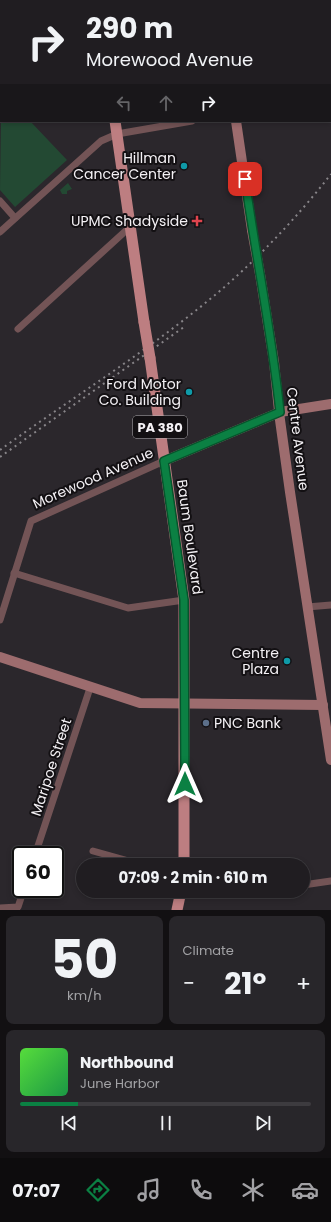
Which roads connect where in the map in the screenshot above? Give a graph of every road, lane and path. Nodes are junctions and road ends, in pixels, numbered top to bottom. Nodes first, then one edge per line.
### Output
1 (115, 122) edge
2 (186, 122) edge
3 (236, 122) edge
4 (118, 134) junction
5 (0, 201) edge
6 (15, 218) junction
7 (131, 226) junction
8 (0, 232) edge
9 (18, 329) dead end
10 (331, 404) edge
11 (280, 412) junction
12 (164, 461) junction
13 (14, 573) junction
14 (184, 600) junction
15 (331, 604) edge
16 (307, 607) junction
17 (0, 620) edge
18 (0, 657) edge
19 (90, 688) junction
20 (185, 704) junction
21 (323, 705) junction
22 (331, 760) edge
23 (38, 846) edge
24 (92, 850) dead end
25 (119, 858) edge
26 (184, 858) edge
27 (331, 881) edge
28 (310, 884) edge
29 (21, 898) edge
30 (180, 898) edge
31 (0, 908) edge
32 (177, 910) edge

1 - 4 main road, Baum Boulevard / PA 380
2 - 4 street
3 - 11 main road, Centre Avenue, bridge
4 - 6 street
4 - 7 main road, Baum Boulevard / PA 380
5 - 6 street
6 - 8 street
7 - 9 street
7 - 12 main road, Baum Boulevard / PA 380, bridge
10 - 11 main road, Morewood Avenue
11 - 12 main road, Morewood Avenue
11 - 16 main road, Centre Avenue
12 - 13 street, Morewood Avenue
12 - 14 main road, Baum Boulevard / PA 380
13 - 14 street
13 - 17 street, Morewood Avenue
14 - 20 main road, Baum Boulevard / PA 380
15 - 16 street
16 - 21 main road, Centre Avenue
18 - 19 main road
19 - 20 main road
19 - 23 street, Maripoe Street
20 - 21 main road
20 - 26 main road, Baum Boulevard / PA 380
21 - 22 main road, Centre Avenue
24 - 25 street
27 - 28 street
29 - 31 street
30 - 32 main road

